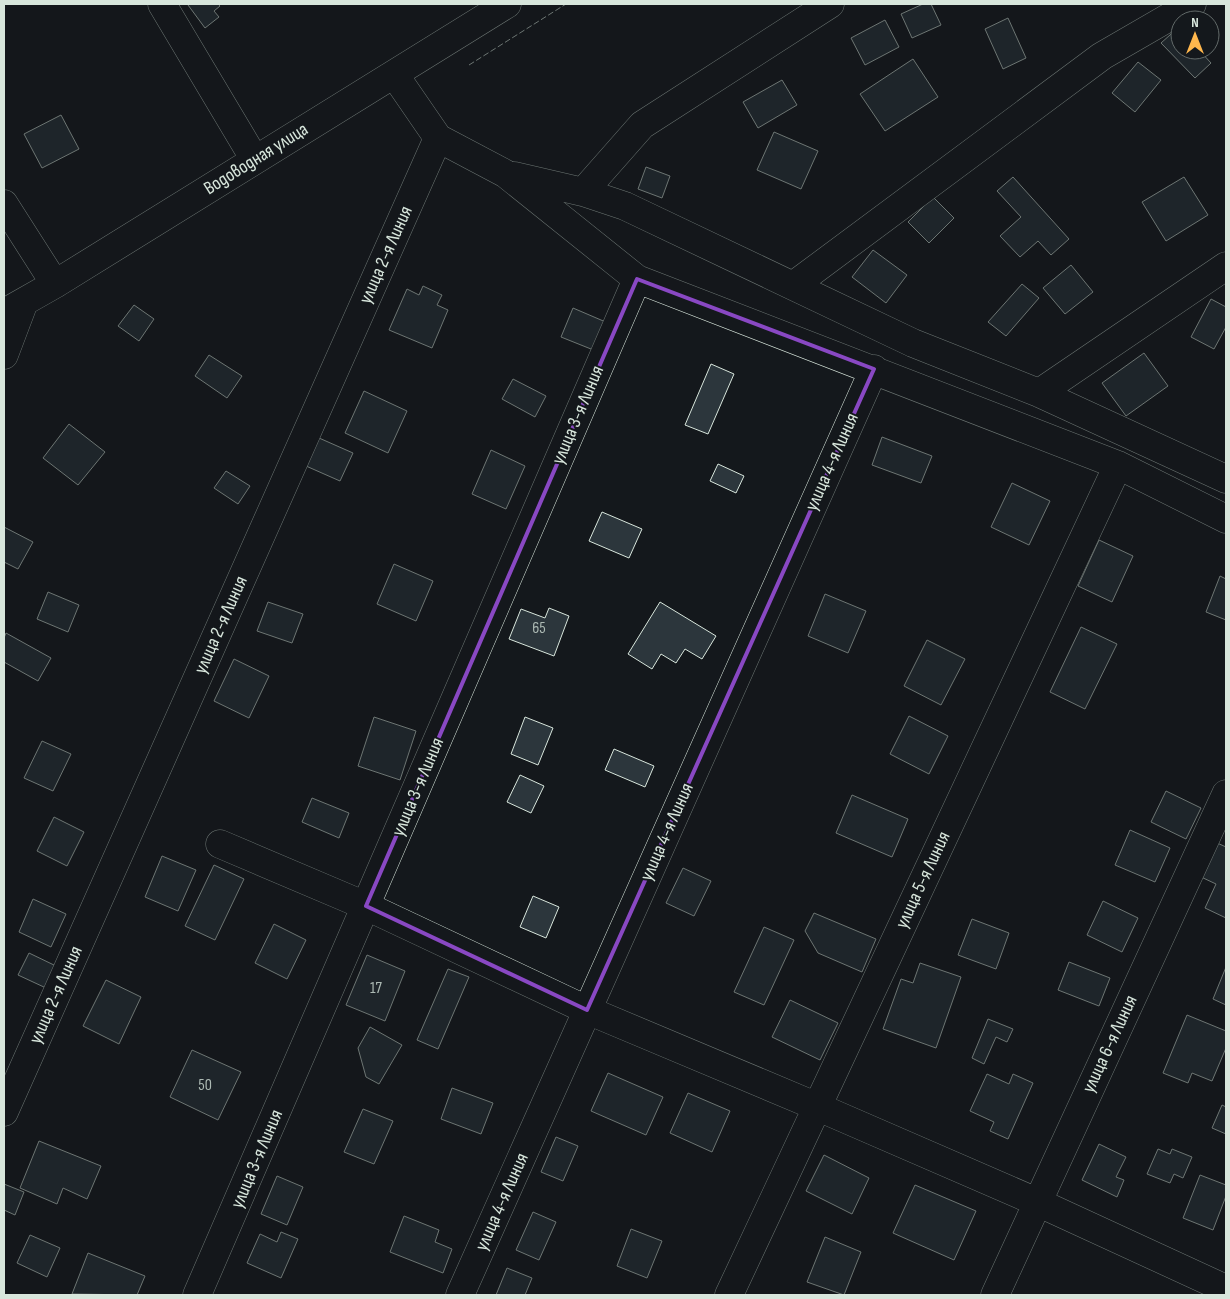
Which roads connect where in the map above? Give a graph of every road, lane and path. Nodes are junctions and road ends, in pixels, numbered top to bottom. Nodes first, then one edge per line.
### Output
1 (162, 4) edge
2 (507, 4) edge
3 (830, 4) edge
4 (1192, 4) edge
5 (394, 74) junction
6 (438, 138) junction
7 (255, 160) junction
8 (506, 174) junction
9 (583, 192) junction
10 (4, 204) edge
11 (1226, 266) edge
12 (637, 279) junction
13 (55, 284) junction
14 (794, 285) junction
15 (14, 308) edge
16 (4, 355) edge
17 (874, 369) junction
18 (1039, 393) junction
19 (1118, 465) junction
20 (1226, 480) edge
21 (1226, 519) edge
22 (1226, 794) edge
23 (220, 844) dead end
24 (366, 906) junction
25 (587, 1010) junction
26 (818, 1106) junction
27 (4, 1112) edge
28 (1037, 1202) junction
29 (1226, 1289) edge
30 (197, 1295) edge
31 (460, 1295) edge
32 (729, 1295) edge
33 (994, 1295) edge

1 - 7 street
2 - 5 street, Водоводная улица
3 - 9 street
4 - 14 street
5 - 6 street
5 - 7 street, Водоводная улица
6 - 8 street
6 - 27 street, улица 2-я Линия
7 - 13 street, Водоводная улица
8 - 9 street
8 - 12 street
9 - 14 street
10 - 13 street
11 - 18 street
12 - 17 street
12 - 24 street, улица 3-я Линия
13 - 15 street, Водоводная улица
14 - 18 street
15 - 16 street
17 - 19 street
17 - 25 street, улица 4-я Линия
18 - 20 street
19 - 21 street
19 - 26 street, улица 5-я Линия
22 - 28 street, улица 6-я Линия
23 - 24 street
24 - 25 street
24 - 30 street, улица 3-я Линия
25 - 26 street
25 - 31 street, улица 4-я Линия
26 - 28 street
26 - 32 street, улица 5-я Линия
28 - 29 street
28 - 33 street, улица 6-я Линия

